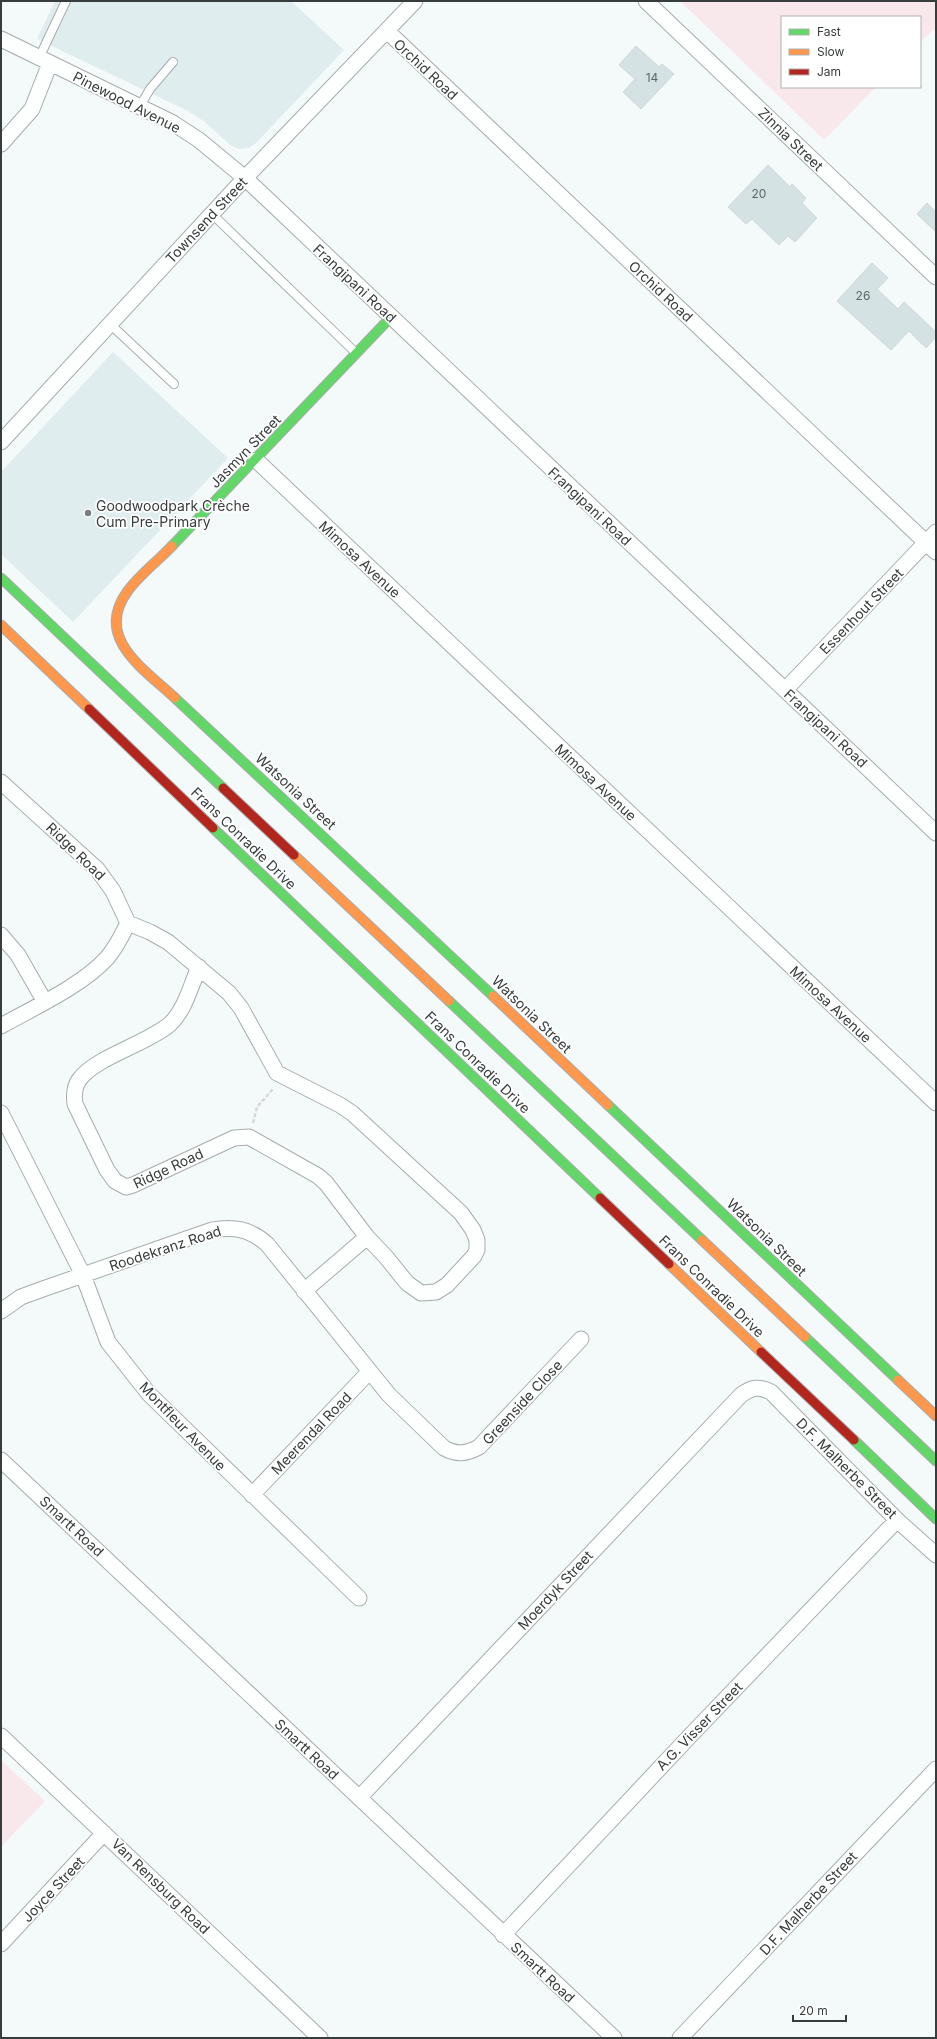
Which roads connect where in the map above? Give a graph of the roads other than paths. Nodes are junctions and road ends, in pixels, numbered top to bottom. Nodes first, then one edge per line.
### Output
1 (66, 1) edge
2 (415, 1) edge
3 (646, 1) edge
4 (387, 31) junction
5 (1, 39) edge
6 (44, 60) junction
7 (172, 62) dead end
8 (140, 106) junction
9 (1, 144) edge
10 (245, 178) junction
11 (212, 214) junction
12 (936, 277) edge
13 (391, 317) junction
14 (110, 324) junction
15 (357, 354) junction
16 (174, 384) dead end
17 (1, 442) edge
18 (256, 460) junction
19 (933, 542) edge
20 (1, 578) edge
21 (1, 625) edge
22 (114, 627) joint
23 (785, 690) junction
24 (1, 782) edge
25 (936, 833) edge
26 (128, 923) junction
27 (1, 935) edge
28 (199, 967) junction
29 (44, 1002) junction
30 (1, 1026) edge
31 (936, 1103) edge
32 (2, 1117) edge
33 (367, 1237) junction
34 (83, 1275) junction
35 (304, 1291) junction
36 (1, 1311) edge
37 (582, 1339) dead end
38 (369, 1372) junction
39 (755, 1387) joint
40 (936, 1416) edge
41 (1, 1460) edge
42 (936, 1461) edge
43 (252, 1495) junction
44 (936, 1519) edge
45 (897, 1520) junction
46 (936, 1555) edge
47 (359, 1598) dead end
48 (1, 1736) edge
49 (936, 1768) edge
50 (359, 1798) junction
51 (104, 1833) junction
52 (503, 1935) junction
53 (1, 1944) edge
54 (320, 2038) edge
55 (614, 2038) edge
56 (680, 2038) edge

1 - 6 lane
2 - 4 street, Townsend Street
3 - 12 street, Zinnia Street
4 - 10 street, Townsend Street
4 - 19 street, Orchid Road
5 - 6 street, Pinewood Avenue
6 - 8 street, Pinewood Avenue
6 - 9 street
7 - 8 lane
8 - 10 street, Pinewood Avenue
10 - 11 street, Townsend Street
10 - 13 street, Frangipani Road
11 - 14 street, Townsend Street
11 - 15 lane
13 - 15 main road, Jasmyn Street
13 - 23 street, Frangipani Road
14 - 16 lane
14 - 17 street, Townsend Street
15 - 18 main road, Jasmyn Street
18 - 22 main road, Jasmyn Street
18 - 31 street, Mimosa Avenue
19 - 23 street, Essenhout Street
20 - 42 main road, Frans Conradie Drive
21 - 44 main road, Frans Conradie Drive
22 - 40 main road, Watsonia Street
23 - 25 street, Frangipani Road
24 - 26 street, Ridge Road
26 - 28 street
26 - 29 street
27 - 29 street
28 - 33 street
28 - 33 street, Ridge Road
29 - 30 street
32 - 34 street, Montfleur Avenue
33 - 35 street
34 - 35 street, Roodekranz Road
34 - 36 street, Roodekranz Road
34 - 43 street, Montfleur Avenue
35 - 38 street, Roodekranz Road
37 - 38 street, Greenside Close
38 - 43 street, Meerendal Road
39 - 45 street, D.F. Malherbe Street
39 - 50 street, Moerdyk Street
41 - 50 street, Smartt Road
43 - 47 street, Montfleur Avenue
45 - 46 street, D.F. Malherbe Street
45 - 52 street, A.G. Visser Street
48 - 51 street, Van Rensburg Road
49 - 56 street, D.F. Malherbe Street
50 - 52 street, Smartt Road
51 - 53 street, Joyce Street
51 - 54 street, Van Rensburg Road
52 - 55 street, Smartt Road

